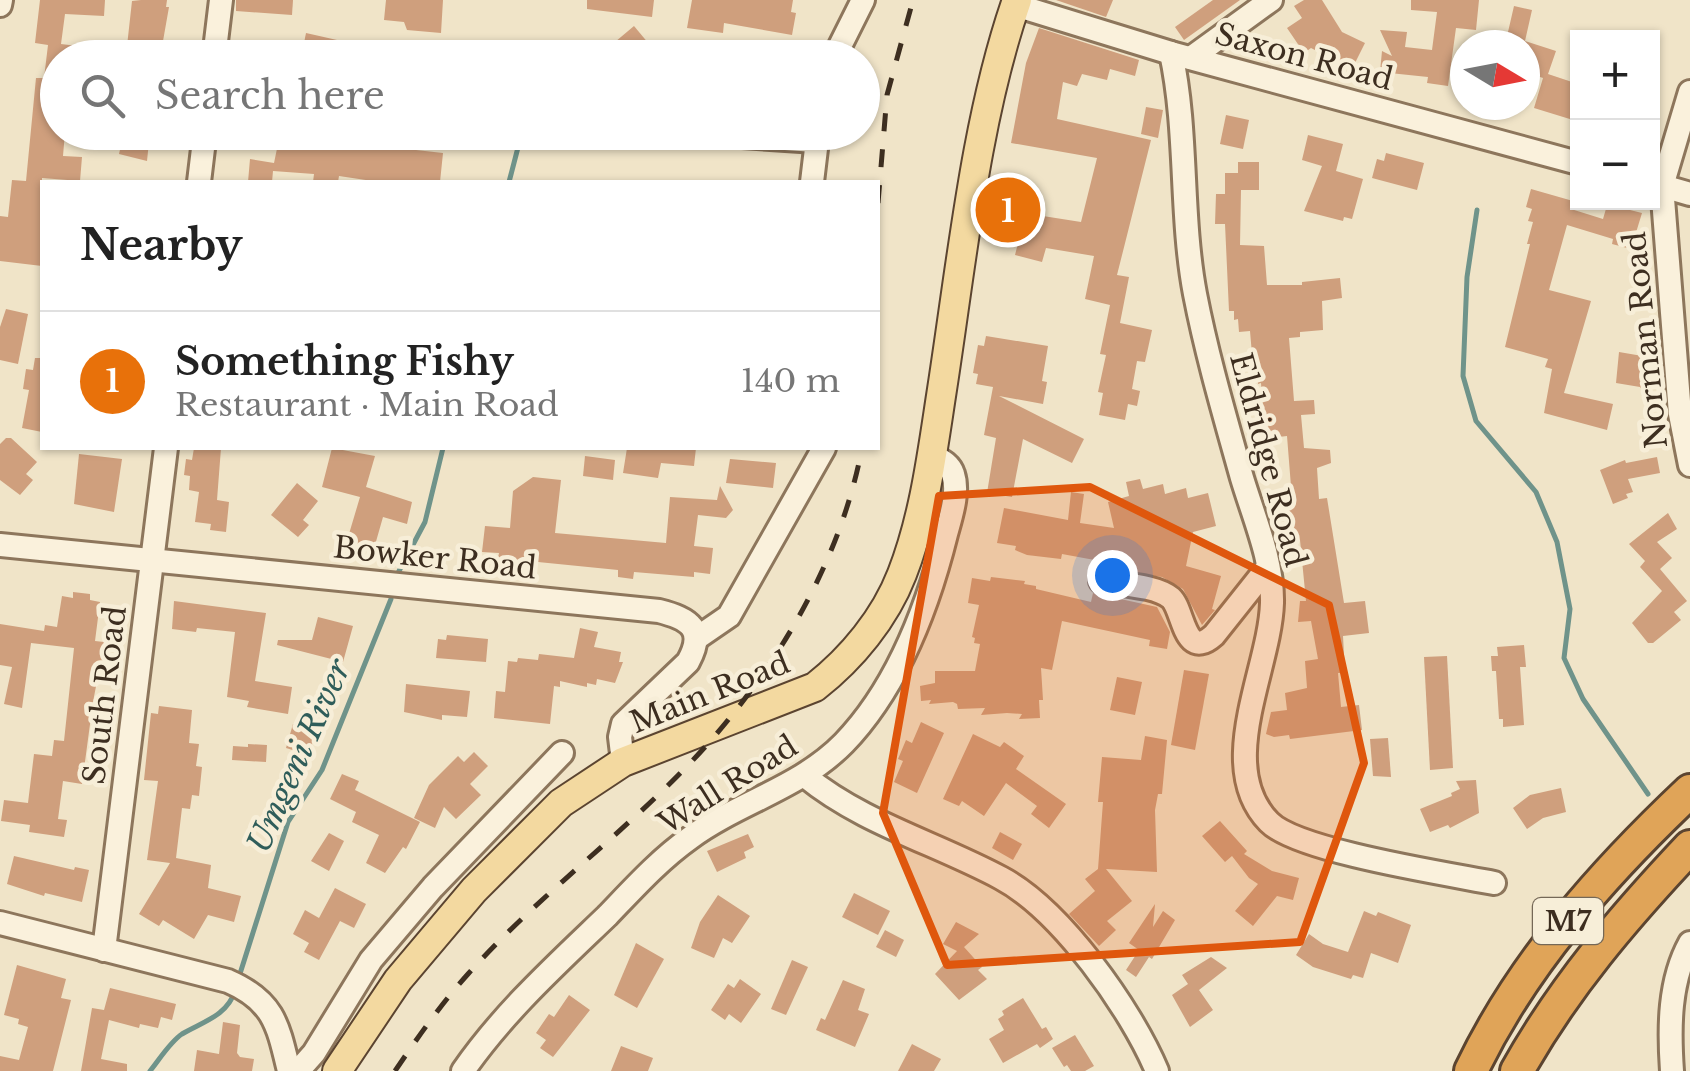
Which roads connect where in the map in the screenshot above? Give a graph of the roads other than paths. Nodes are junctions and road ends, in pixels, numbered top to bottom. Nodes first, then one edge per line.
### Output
1 (221, 0) edge
2 (863, 0) edge
3 (1272, 0) edge
4 (1016, 2) edge
5 (216, 40) edge
6 (843, 40) edge
7 (1181, 55) junction
8 (1690, 92) edge
9 (202, 150) edge
10 (816, 150) edge
11 (1570, 161) edge
12 (1660, 176) edge
13 (198, 180) edge
14 (812, 180) edge
15 (1660, 185) edge
16 (1690, 194) edge
17 (1660, 210) edge
18 (166, 450) edge
19 (823, 450) edge
20 (932, 455) junction
21 (1690, 466) edge
22 (0, 545) edge
23 (150, 560) junction
24 (1268, 567) junction
25 (1101, 581) dead end
26 (697, 638) junction
27 (562, 752) dead end
28 (624, 762) junction
29 (806, 776) junction
30 (1690, 791) edge
31 (1690, 847) edge
32 (1494, 883) dead end
33 (0, 923) edge
34 (1690, 942) edge
35 (104, 950) junction
36 (289, 1071) edge
37 (298, 1071) edge
38 (337, 1071) edge
39 (463, 1071) edge
40 (1158, 1071) edge
41 (1471, 1071) edge
42 (1518, 1071) edge
43 (1672, 1071) edge

1 - 5 street
2 - 6 street
3 - 7 street
4 - 7 street, Saxon Road
4 - 20 main road, Main Road
7 - 11 street, Saxon Road
7 - 24 street, Eldridge Road
8 - 12 street, Norman Road
9 - 13 street
10 - 14 street
15 - 16 street
17 - 21 street, Norman Road
18 - 23 street, South Road
19 - 26 street
20 - 28 main road, Main Road
20 - 29 street, Wall Road
22 - 23 street, Bowker Road
23 - 26 street, Bowker Road
23 - 35 street, South Road
24 - 25 street
24 - 32 street, Eldridge Road
26 - 28 street
27 - 37 street
28 - 38 main road, Main Road
29 - 39 street, Wall Road
29 - 40 street
30 - 41 highway, M7
31 - 42 highway, M7
33 - 35 street
34 - 43 street
35 - 36 street

